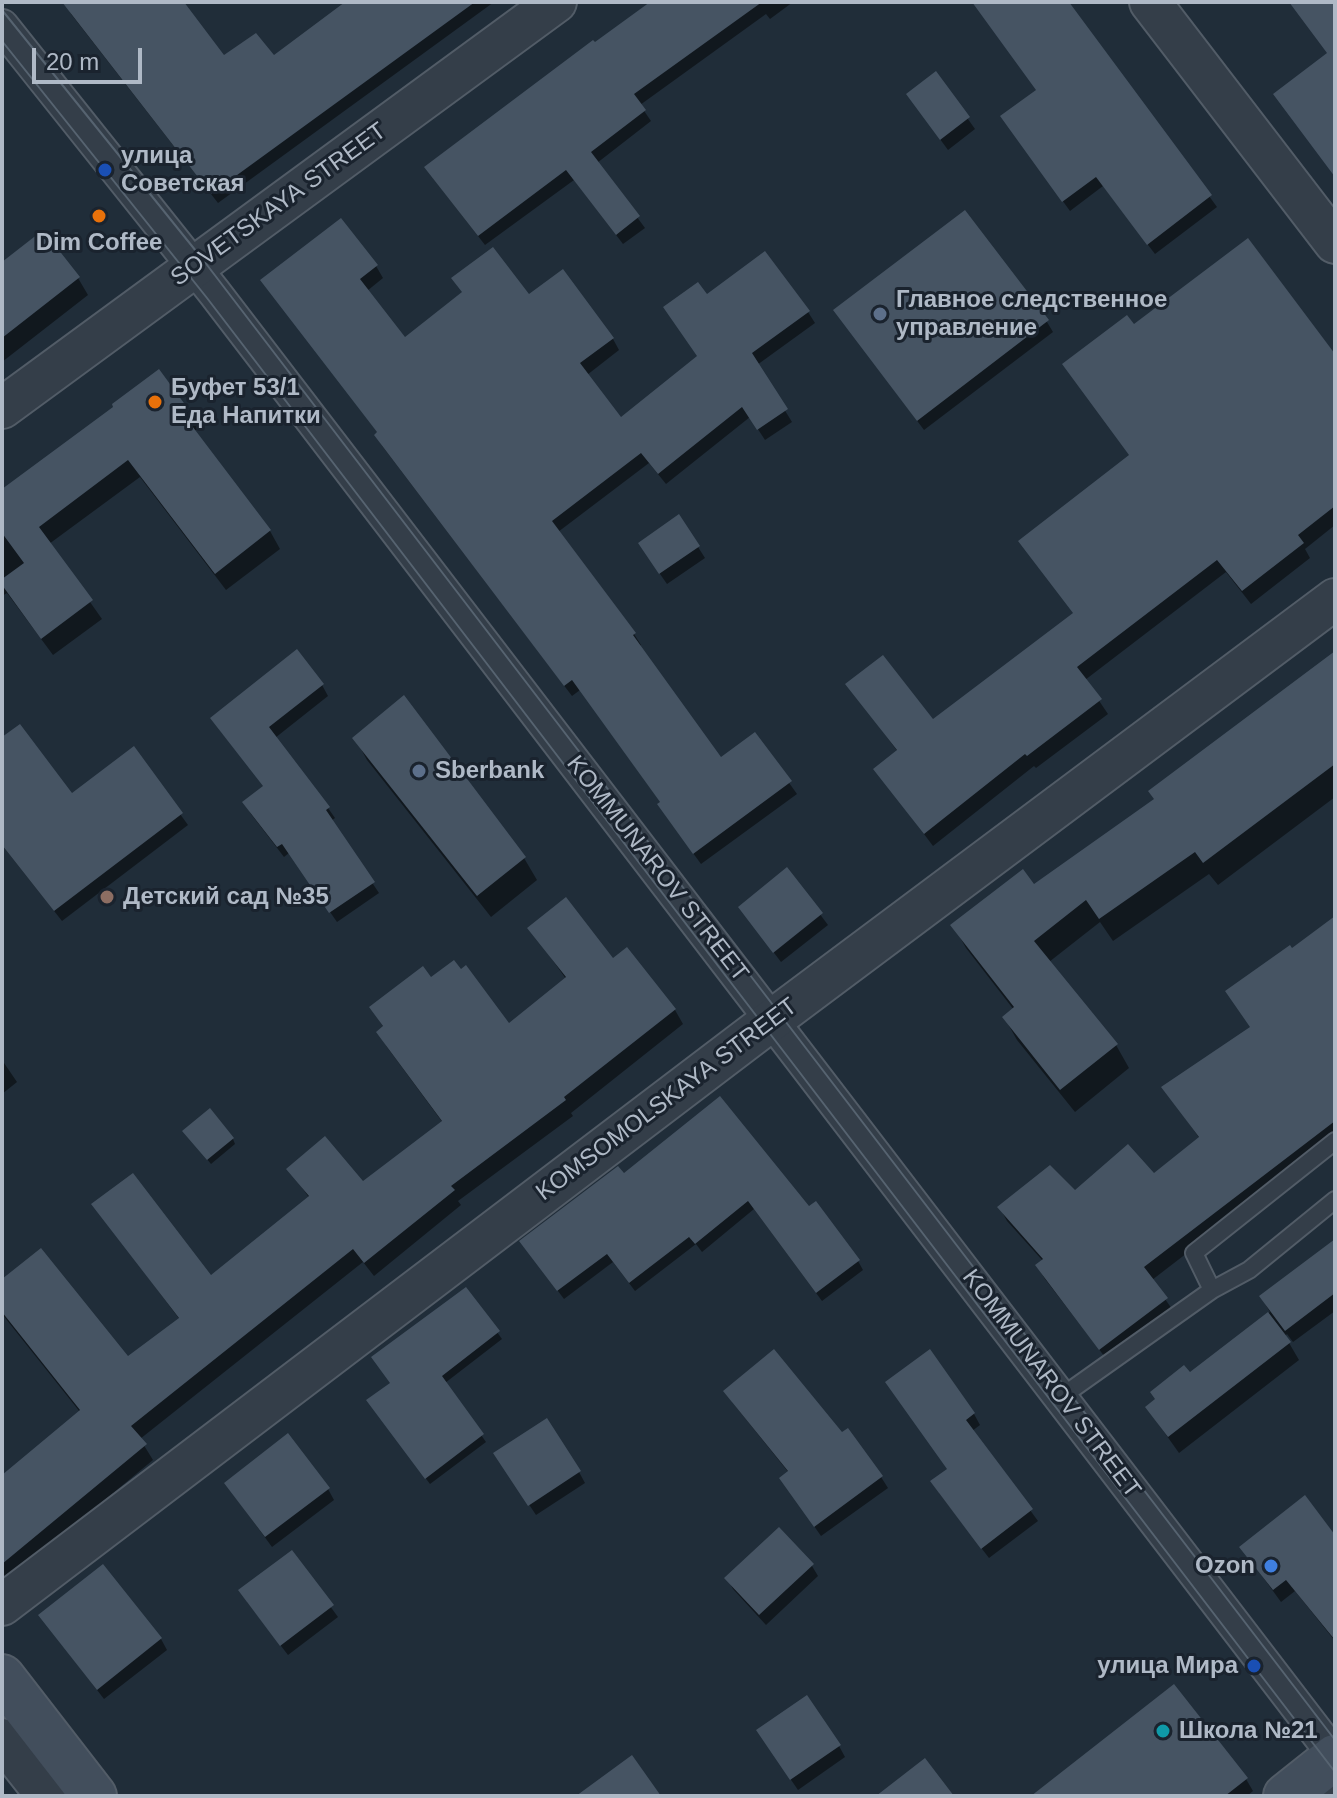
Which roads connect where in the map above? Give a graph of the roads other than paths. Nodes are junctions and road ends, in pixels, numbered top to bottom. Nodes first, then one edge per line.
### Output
1 (556, 2) edge
2 (1150, 2) edge
3 (2, 26) edge
4 (1335, 243) edge
5 (195, 267) junction
6 (2, 408) edge
7 (1335, 599) edge
8 (773, 1020) junction
9 (1335, 1141) edge
10 (1335, 1200) edge
11 (1212, 1290) junction
12 (1061, 1397) junction
13 (2, 1605) edge
14 (2, 1677) edge
15 (2, 1739) edge
16 (1335, 1756) edge
17 (1335, 1791) edge
18 (47, 1796) edge
19 (94, 1796) edge
20 (1286, 1796) edge
21 (1329, 1796) edge

1 - 5 street, SOVETSKAYA STREET
2 - 4 street
3 - 5 street, KOMMUNAROV STREET
5 - 6 street, SOVETSKAYA STREET
5 - 8 street, KOMMUNAROV STREET
7 - 8 street, KOMSOMOLSKAYA STREET
8 - 12 street, KOMMUNAROV STREET
8 - 13 street, KOMSOMOLSKAYA STREET
9 - 11 lane
10 - 11 lane
11 - 12 lane
12 - 16 street, KOMMUNAROV STREET
14 - 19 main road
15 - 18 street
16 - 20 main road
17 - 21 street

